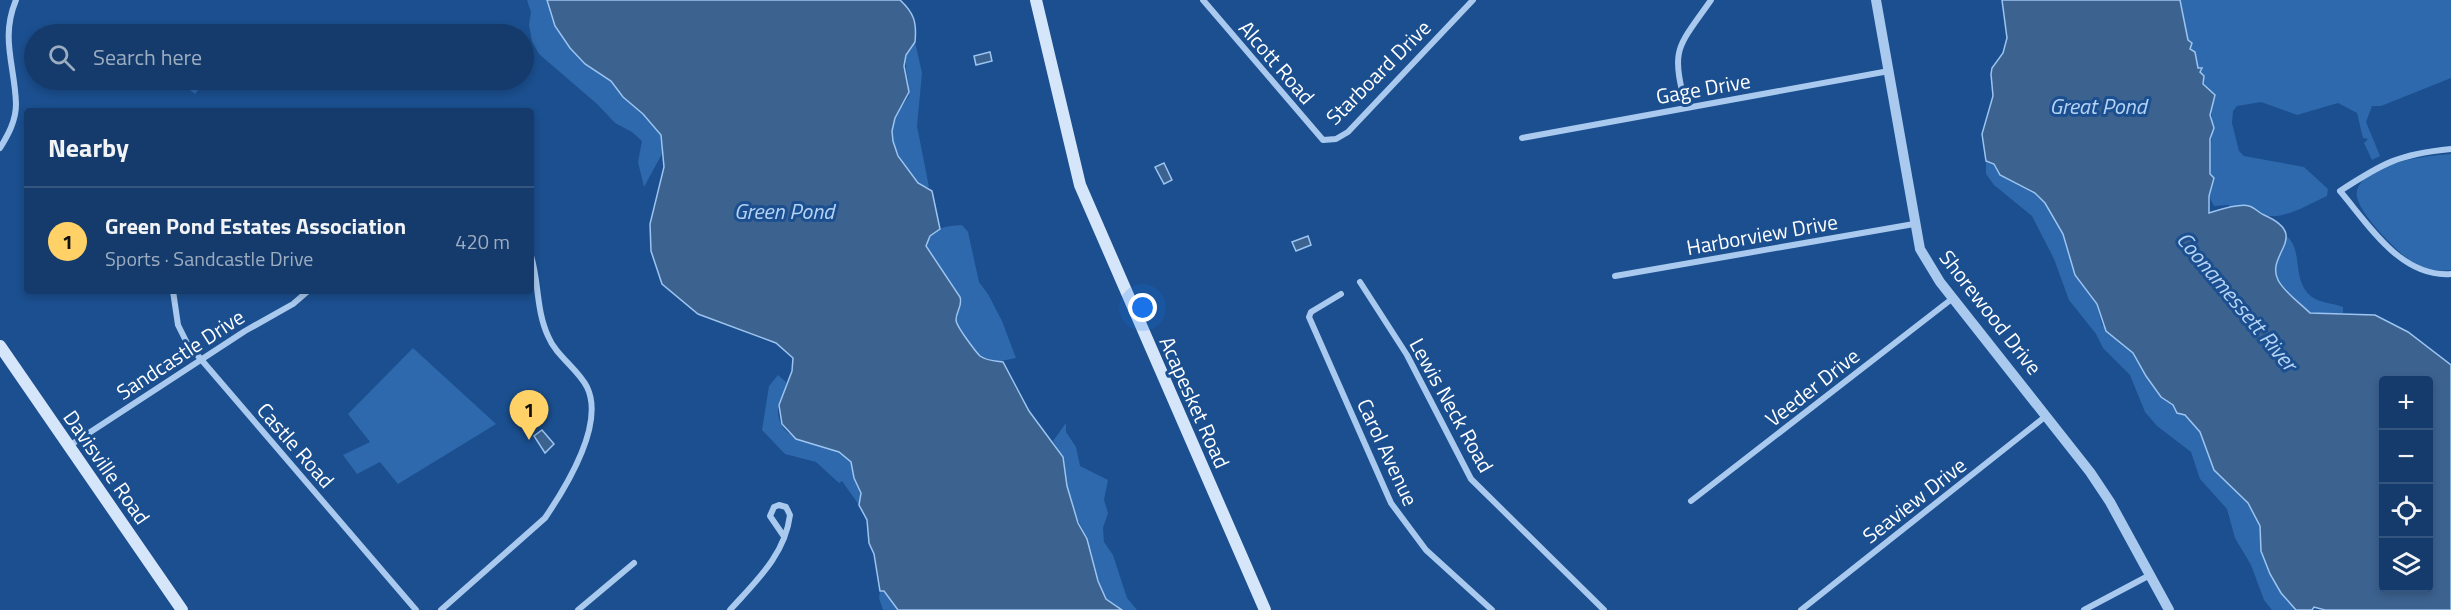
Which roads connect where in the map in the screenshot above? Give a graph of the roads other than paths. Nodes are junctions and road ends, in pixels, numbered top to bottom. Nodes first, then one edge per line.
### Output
1 (16, 0) edge
2 (1036, 0) edge
3 (1203, 0) edge
4 (1473, 0) edge
5 (1711, 0) edge
6 (1876, 0) edge
7 (1889, 71) junction
8 (1686, 108) junction
9 (1522, 138) dead end
10 (1330, 140) joint
11 (0, 148) edge
12 (2451, 149) edge
13 (1914, 224) junction
14 (534, 266) edge
15 (2451, 274) edge
16 (1616, 276) dead end
17 (1360, 282) dead end
18 (173, 294) edge
19 (305, 294) edge
20 (1341, 294) dead end
21 (1953, 298) junction
22 (0, 346) edge
23 (201, 359) junction
24 (2047, 416) junction
25 (69, 446) junction
26 (1691, 501) dead end
27 (783, 535) junction
28 (633, 563) dead end
29 (2150, 574) junction
30 (181, 610) edge
31 (416, 610) edge
32 (441, 610) edge
33 (578, 610) edge
34 (730, 610) edge
35 (1265, 610) edge
36 (1492, 610) edge
37 (1604, 610) edge
38 (1801, 610) edge
39 (2084, 610) edge
40 (2169, 610) edge

1 - 11 street
2 - 35 main road, Acapesket Road
3 - 10 street, Alcott Road
4 - 10 street, Starboard Drive
5 - 8 street
6 - 7 street, Shorewood Drive
7 - 8 street, Gage Drive
7 - 13 street, Shorewood Drive
8 - 9 street, Gage Drive
12 - 15 street
13 - 16 street, Harborview Drive
13 - 21 street, Shorewood Drive
14 - 32 street
17 - 37 street, Lewis Neck Road
18 - 23 street, Castle Road
19 - 23 street, Sandcastle Drive
20 - 36 street, Carol Avenue
21 - 24 street, Shorewood Drive
21 - 26 street, Veeder Drive
22 - 25 main road, Davisville Road
23 - 25 street, Sandcastle Drive
23 - 31 street, Castle Road
24 - 29 street, Shorewood Drive
24 - 38 street, Seaview Drive
25 - 30 main road, Davisville Road
27 - 27 street
27 - 34 street
28 - 33 street
29 - 39 street
29 - 40 street, Shorewood Drive

